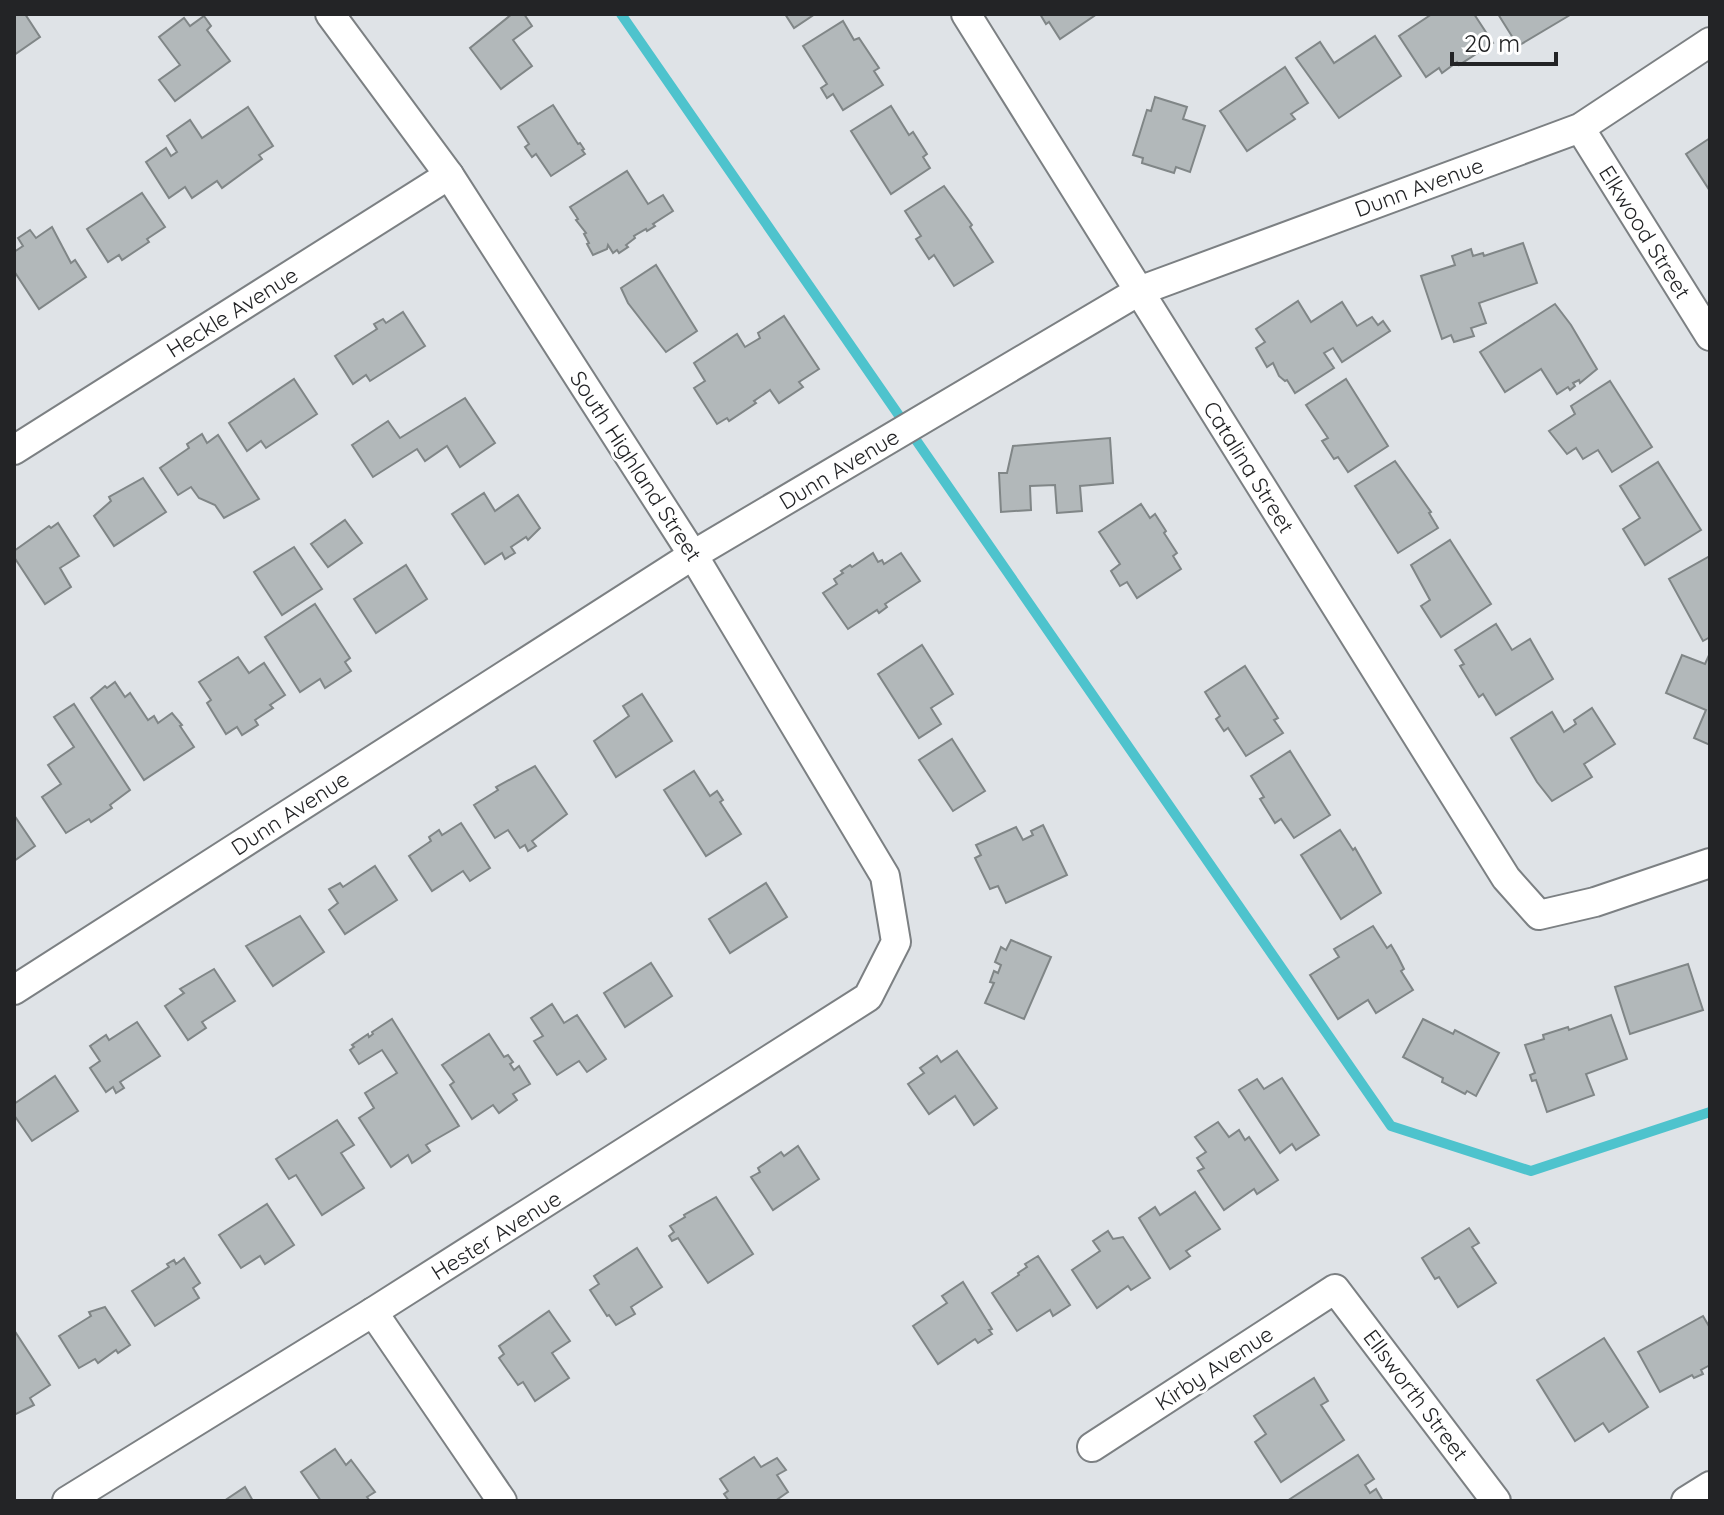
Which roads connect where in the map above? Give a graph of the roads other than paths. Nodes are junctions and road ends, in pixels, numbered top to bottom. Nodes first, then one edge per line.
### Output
1 (330, 14) edge
2 (966, 14) edge
3 (1710, 42) edge
4 (1580, 128) junction
5 (449, 175) junction
6 (1139, 291) junction
7 (1710, 336) edge
8 (14, 450) edge
9 (693, 555) junction
10 (1710, 863) edge
11 (896, 942) joint
12 (14, 990) edge
13 (1335, 1289) joint
14 (373, 1312) junction
15 (1092, 1447) dead end
16 (1710, 1486) edge
17 (67, 1501) edge
18 (502, 1501) edge
19 (1496, 1501) edge
20 (1686, 1501) edge

1 - 5 street, South Highland Street
2 - 6 street, Catalina Street
3 - 4 street, Dunn Avenue
4 - 6 street, Dunn Avenue
4 - 7 street, Elkwood Street
5 - 8 street, Heckle Avenue
5 - 9 street, South Highland Street
6 - 9 street, Dunn Avenue
6 - 10 street, Catalina Street
9 - 11 street, South Highland Street
9 - 12 street, Dunn Avenue
11 - 14 street, Hester Avenue
13 - 15 street, Kirby Avenue
13 - 19 street, Ellsworth Street
14 - 17 street, Hester Avenue
14 - 18 street
16 - 20 street

